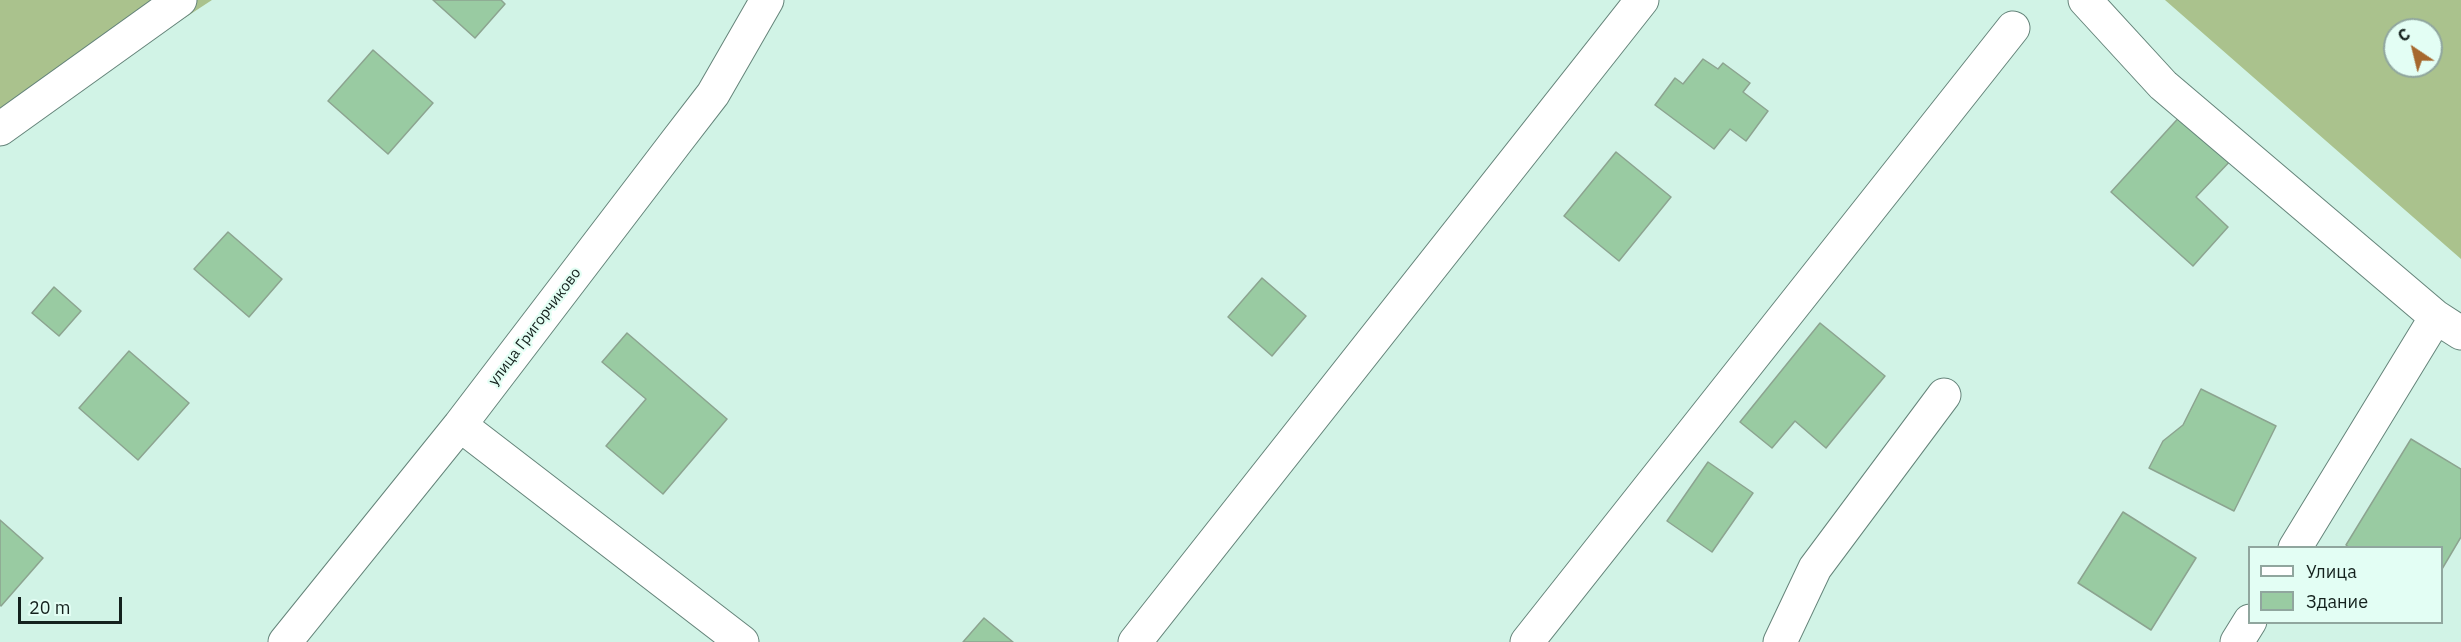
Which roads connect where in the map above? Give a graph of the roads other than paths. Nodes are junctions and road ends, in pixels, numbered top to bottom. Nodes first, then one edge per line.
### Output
1 (180, 0) edge
2 (767, 0) edge
3 (1642, 0) edge
4 (2085, 0) edge
5 (2013, 28) dead end
6 (0, 129) edge
7 (2449, 325) edge
8 (1944, 395) dead end
9 (460, 425) junction
10 (2296, 546) edge
11 (2248, 624) edge
12 (285, 642) edge
13 (742, 642) edge
14 (1135, 642) edge
15 (1527, 642) edge
16 (1780, 642) edge
17 (2237, 642) edge

1 - 6 street
2 - 9 street, улица Григорчиково
3 - 14 street
4 - 7 street
5 - 15 street
7 - 10 street
8 - 16 street
9 - 12 street, улица Григорчиково
9 - 13 street
11 - 17 street

